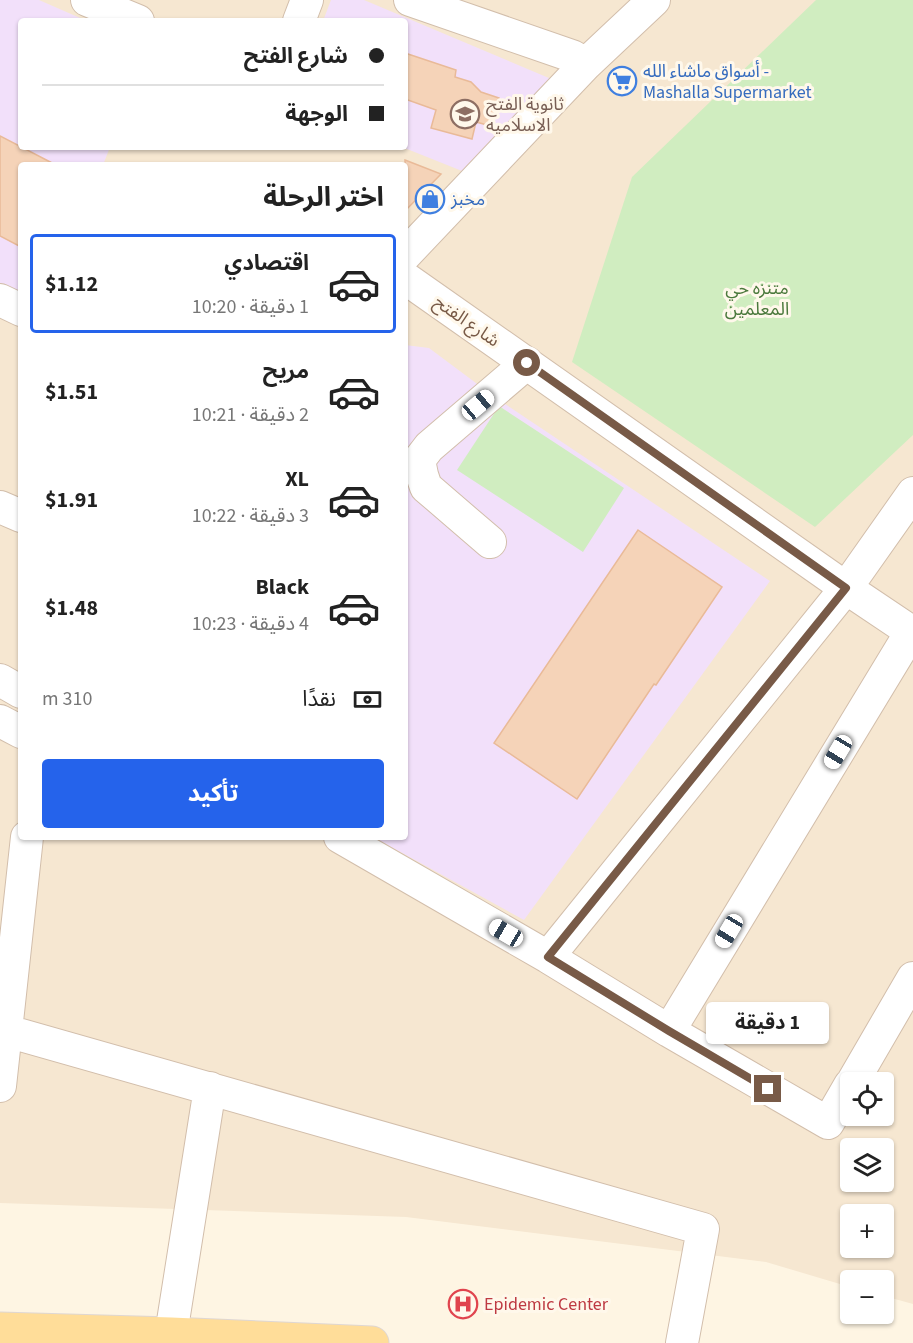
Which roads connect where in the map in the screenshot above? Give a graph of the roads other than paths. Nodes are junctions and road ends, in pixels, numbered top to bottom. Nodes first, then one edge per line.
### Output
1 (87, 0) edge
2 (307, 0) edge
3 (410, 0) edge
4 (654, 0) edge
5 (131, 18) edge
6 (300, 18) edge
7 (586, 64) junction
8 (408, 252) edge
9 (408, 280) edge
10 (0, 300) edge
11 (18, 309) edge
12 (527, 363) junction
13 (913, 493) edge
14 (0, 507) edge
15 (18, 515) edge
16 (490, 542) dead end
17 (846, 588) junction
18 (912, 632) edge
19 (0, 680) edge
20 (18, 690) edge
21 (0, 721) edge
22 (18, 730) edge
23 (345, 840) edge
24 (17, 845) edge
25 (548, 957) junction
26 (913, 978) edge
27 (3, 1030) edge
28 (669, 1031) junction
29 (858, 1072) edge
30 (0, 1086) edge
31 (210, 1088) junction
32 (840, 1103) edge
33 (0, 1329) edge
34 (171, 1334) junction
35 (372, 1343) edge
36 (682, 1343) edge

1 - 5 street
2 - 6 street
3 - 7 street
4 - 7 street
7 - 8 street
9 - 12 street, شارع الفتح
10 - 11 street
12 - 16 street
12 - 17 street, شارع الفتح
13 - 17 street
14 - 15 street
17 - 18 street, شارع الفتح
17 - 25 street
18 - 28 street
19 - 20 street
21 - 22 street
23 - 25 street
24 - 27 street
25 - 28 street
26 - 29 street
27 - 30 street
27 - 31 street
28 - 32 street
31 - 34 street
31 - 36 street
33 - 34 main road
34 - 35 main road

